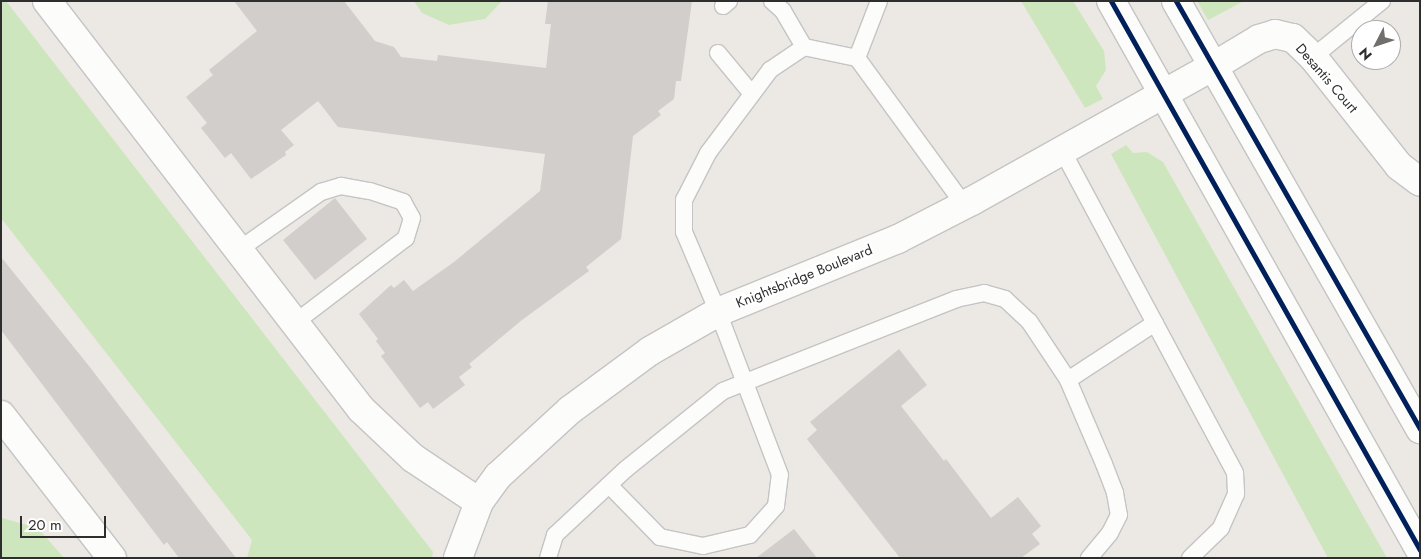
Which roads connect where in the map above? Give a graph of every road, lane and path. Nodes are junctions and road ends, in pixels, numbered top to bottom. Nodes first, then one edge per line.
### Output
1 (47, 1) edge
2 (772, 1) edge
3 (879, 1) edge
4 (1110, 1) edge
5 (1176, 1) edge
6 (1382, 1) edge
7 (804, 47) junction
8 (718, 53) dead end
9 (1313, 57) junction
10 (857, 58) junction
11 (1214, 66) junction
12 (752, 94) junction
13 (1162, 94) junction
14 (1062, 150) junction
15 (1420, 182) edge
16 (964, 205) junction
17 (237, 251) junction
18 (718, 312) junction
19 (1155, 323) junction
20 (293, 324) junction
21 (1068, 380) junction
22 (745, 381) junction
23 (1, 415) edge
24 (1420, 429) edge
25 (609, 485) junction
26 (479, 502) junction
27 (1420, 550) edge
28 (1193, 557) edge
29 (112, 558) edge
30 (458, 558) edge
31 (548, 558) edge
32 (1089, 558) edge

1 - 17 street
2 - 7 lane
3 - 10 lane
4 - 13 street
5 - 11 street
6 - 9 lane
7 - 10 lane
7 - 12 lane
8 - 12 lane
9 - 11 street, Desantis Court
9 - 15 street, Desantis Court
10 - 16 lane
11 - 13 street, Knightsbridge Boulevard
11 - 24 street
12 - 18 lane
13 - 14 street, Knightsbridge Boulevard
13 - 27 street
14 - 16 street, Knightsbridge Boulevard
14 - 19 lane
16 - 18 street, Knightsbridge Boulevard
17 - 20 street
17 - 20 lane
18 - 22 lane
18 - 26 street, Knightsbridge Boulevard
19 - 21 lane
19 - 28 lane
20 - 26 street
21 - 22 lane
21 - 32 lane
22 - 25 lane
22 - 25 lane
23 - 29 street
25 - 31 lane
26 - 30 street, Knightsbridge Boulevard

